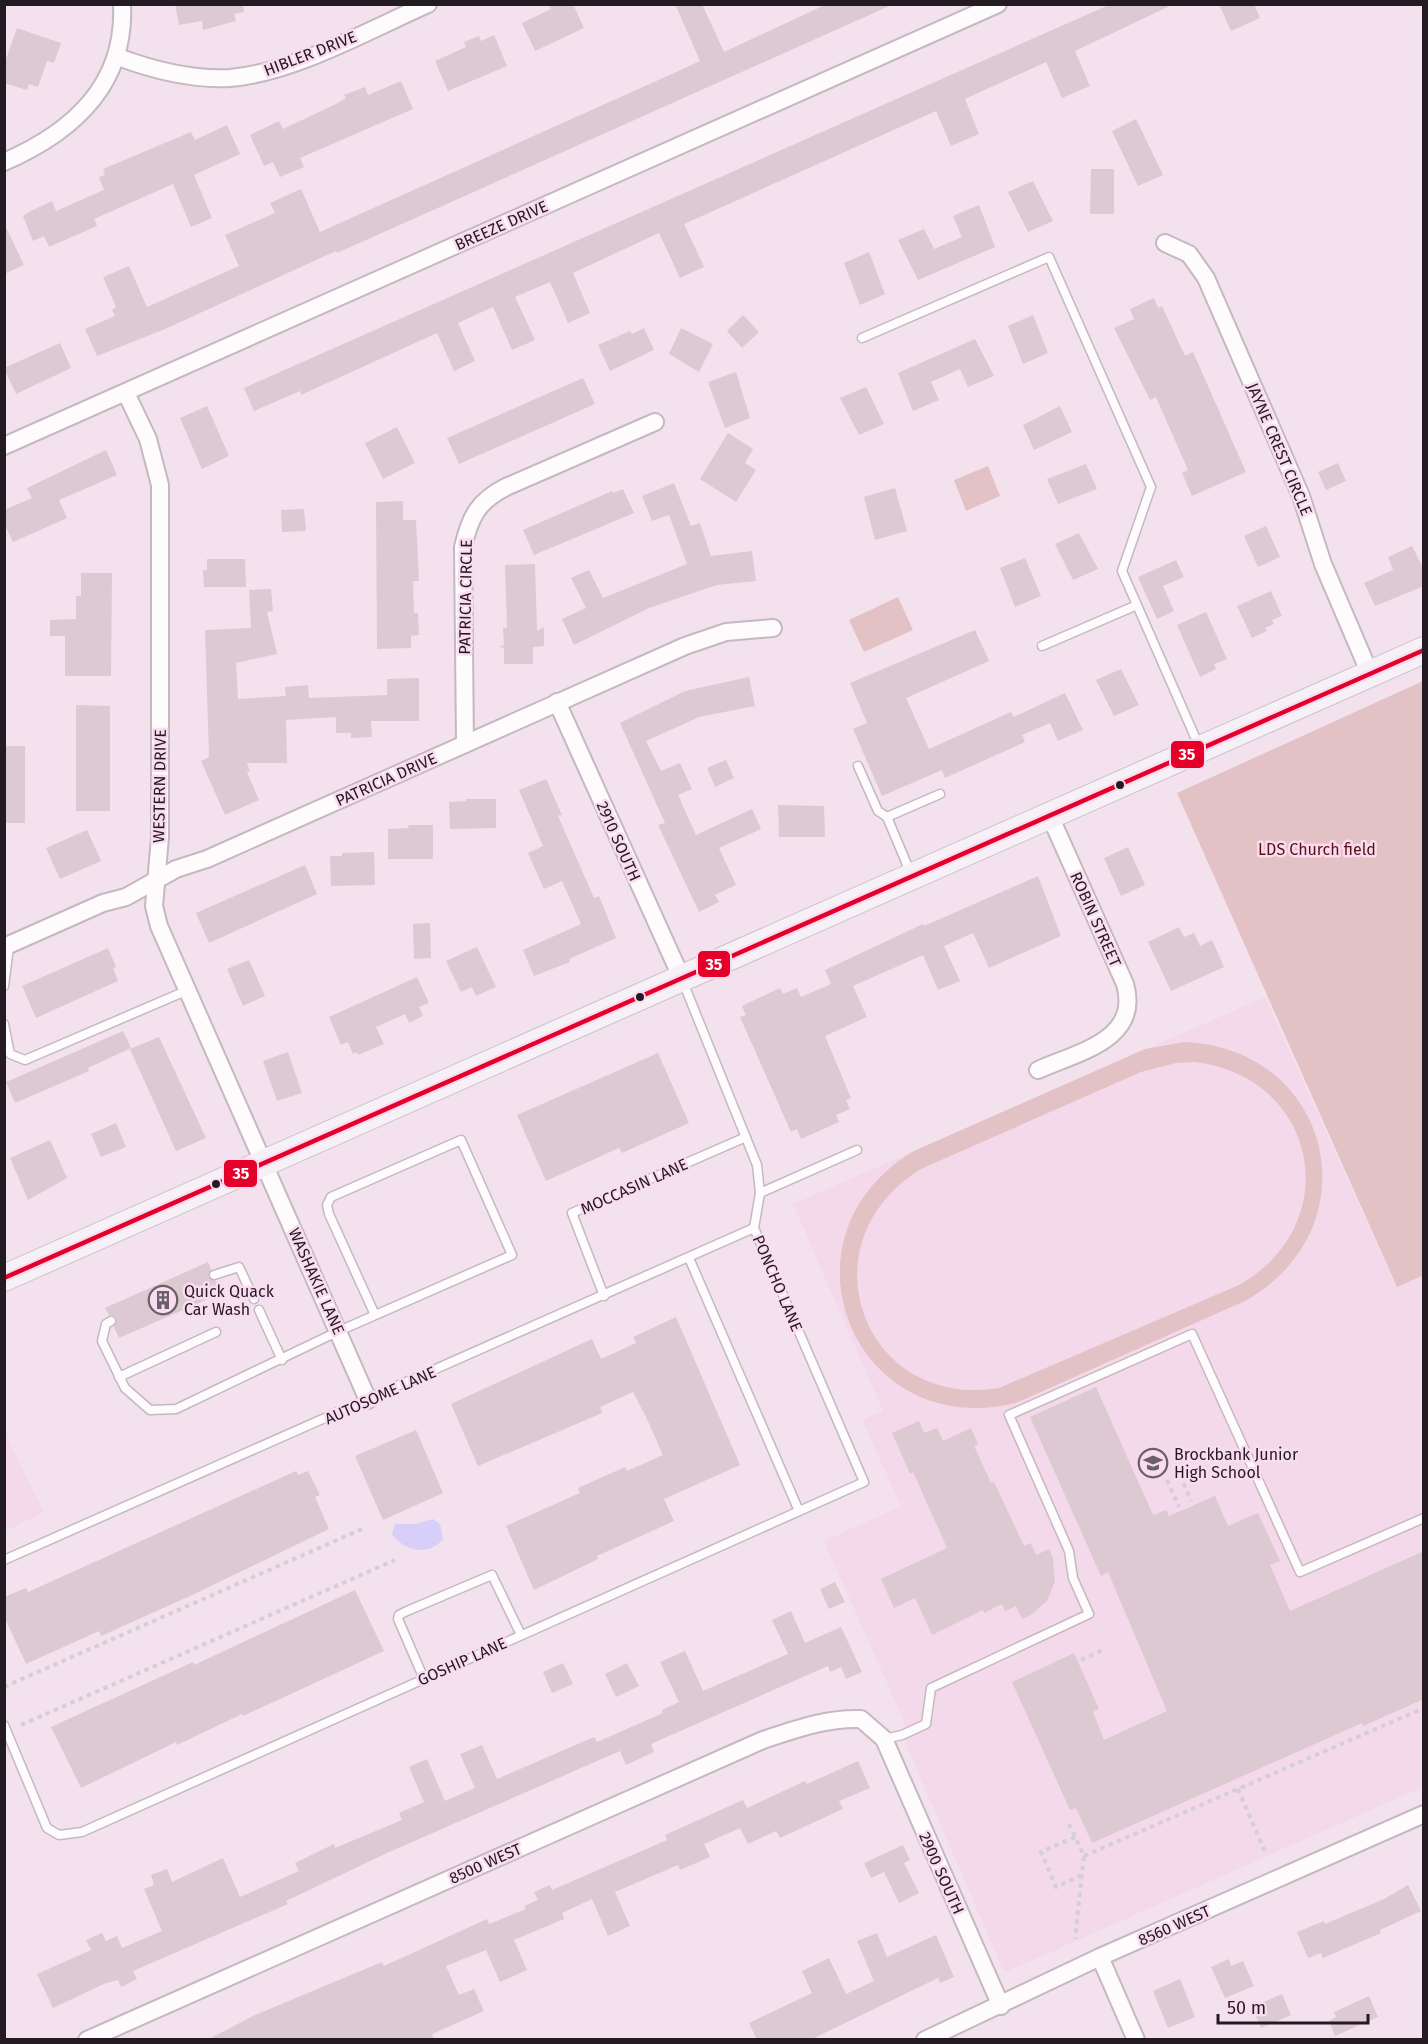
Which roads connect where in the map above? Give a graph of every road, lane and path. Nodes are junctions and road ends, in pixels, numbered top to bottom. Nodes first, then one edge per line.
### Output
1 (122, 4) edge
2 (428, 4) edge
3 (998, 4) edge
4 (118, 57) junction
5 (4, 162) edge
6 (1166, 243) dead end
7 (862, 338) dead end
8 (126, 393) junction
9 (656, 422) dead end
10 (4, 446) edge
11 (1137, 605) junction
12 (773, 628) dead end
13 (1042, 646) dead end
14 (1424, 650) edge
15 (1370, 674) junction
16 (557, 702) junction
17 (465, 744) junction
18 (1200, 749) junction
19 (858, 765) dead end
20 (940, 794) dead end
21 (1050, 816) junction
22 (886, 817) junction
23 (912, 877) junction
24 (154, 882) junction
25 (7, 947) edge
26 (682, 979) junction
27 (4, 986) edge
28 (188, 990) junction
29 (4, 1024) edge
30 (1038, 1070) dead end
31 (746, 1137) junction
32 (857, 1150) dead end
33 (265, 1163) junction
34 (760, 1192) junction
35 (754, 1228) junction
36 (689, 1258) junction
37 (214, 1275) dead end
38 (4, 1278) edge
39 (604, 1296) junction
40 (254, 1299) dead end
41 (259, 1310) dead end
42 (375, 1315) junction
43 (111, 1321) dead end
44 (339, 1331) junction
45 (216, 1332) dead end
46 (282, 1360) junction
47 (119, 1377) junction
48 (368, 1400) junction
49 (1180, 1475) dead end
50 (1167, 1480) dead end
51 (864, 1482) joint
52 (1191, 1501) dead end
53 (1179, 1507) dead end
54 (799, 1511) junction
55 (1424, 1518) edge
56 (362, 1529) dead end
57 (4, 1560) edge
58 (395, 1560) dead end
59 (521, 1635) junction
60 (1105, 1649) dead end
61 (1081, 1659) dead end
62 (424, 1679) junction
63 (4, 1687) edge
64 (1424, 1708) edge
65 (4, 1725) edge
66 (21, 1725) dead end
67 (884, 1739) junction
68 (1239, 1789) junction
69 (1424, 1814) edge
70 (1069, 1824) dead end
71 (1075, 1837) junction
72 (1266, 1854) dead end
73 (1084, 1856) junction
74 (1082, 1875) junction
75 (1076, 1939) dead end
76 (1100, 1957) junction
77 (1001, 2006) junction
78 (87, 2040) edge
79 (925, 2040) edge
80 (1136, 2040) edge

1 - 4 street
2 - 4 street, HIBLER DRIVE
3 - 8 street, BREEZE DRIVE
4 - 5 street
6 - 15 street, JAYNE CREST CIRCLE
7 - 11 lane
8 - 10 street, BREEZE DRIVE
8 - 24 street, WESTERN DRIVE
9 - 17 street, PATRICIA CIRCLE
11 - 13 lane
11 - 18 lane
12 - 16 street, PATRICIA DRIVE
14 - 15 main road
15 - 18 main road
16 - 17 street, PATRICIA DRIVE
16 - 26 street, 2910 SOUTH
17 - 24 street, PATRICIA DRIVE
18 - 21 main road
19 - 22 lane
20 - 22 lane
21 - 23 main road
21 - 30 street, ROBIN STREET
22 - 23 lane
23 - 26 main road
24 - 25 street, PATRICIA DRIVE
24 - 28 street, WESTERN DRIVE
25 - 27 lane
26 - 31 lane, PONCHO LANE
26 - 33 main road
28 - 29 lane
28 - 33 street, WESTERN DRIVE
31 - 34 lane, PONCHO LANE
31 - 39 lane, MOCCASIN LANE
32 - 34 lane
33 - 38 main road
33 - 44 street, WASHAKIE LANE
34 - 35 lane, PONCHO LANE
35 - 36 lane, AUTOSOME LANE
35 - 51 lane, PONCHO LANE
36 - 39 lane, AUTOSOME LANE
36 - 54 lane
37 - 40 lane
39 - 48 lane, AUTOSOME LANE
41 - 46 lane
42 - 42 lane
42 - 44 lane
43 - 47 lane
44 - 46 lane
44 - 48 street, WASHAKIE LANE
45 - 47 lane
46 - 47 lane
48 - 57 lane, AUTOSOME LANE
49 - 52 path
50 - 53 path
51 - 54 lane, GOSHIP LANE
54 - 59 lane, GOSHIP LANE
55 - 67 lane
56 - 63 path
58 - 66 path
59 - 62 lane, GOSHIP LANE
59 - 62 lane
60 - 61 path
62 - 65 lane, GOSHIP LANE
64 - 68 path
67 - 77 street, 2900 SOUTH
67 - 78 street, 8500 WEST
68 - 72 path
68 - 73 path
69 - 76 street, 8560 WEST
70 - 71 path
71 - 73 path
71 - 74 path
73 - 74 path
74 - 75 path
76 - 77 street, 8560 WEST
76 - 80 street
77 - 79 street, 8560 WEST

